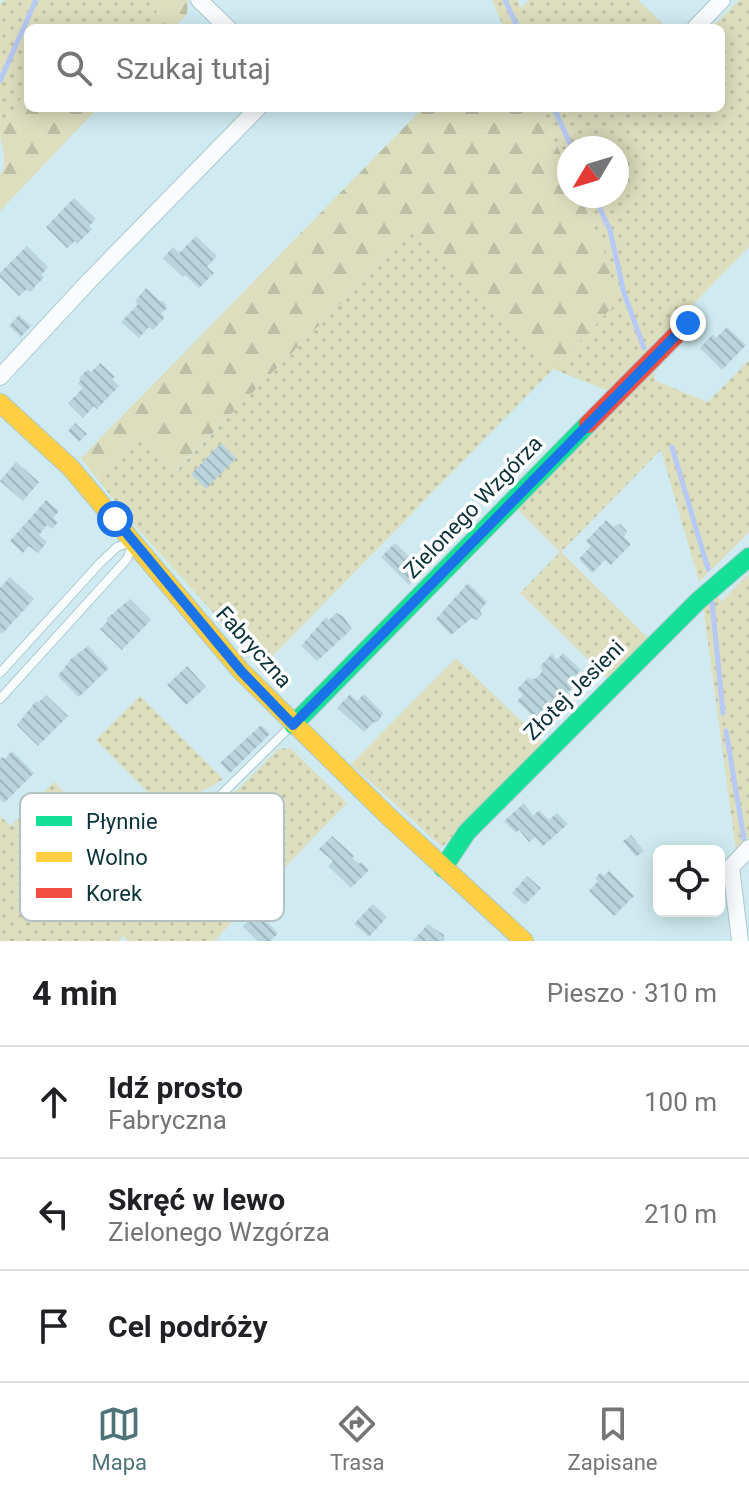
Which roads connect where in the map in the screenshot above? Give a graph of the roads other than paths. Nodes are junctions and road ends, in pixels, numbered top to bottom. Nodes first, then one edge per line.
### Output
1 (722, 0) edge
2 (202, 1) edge
3 (224, 24) edge
4 (699, 24) edge
5 (254, 112) edge
6 (688, 323) dead end
7 (0, 377) edge
8 (0, 403) edge
9 (134, 542) junction
10 (749, 557) edge
11 (0, 673) edge
12 (0, 699) edge
13 (293, 725) junction
14 (224, 793) edge
15 (749, 848) edge
16 (443, 868) junction
17 (524, 941) edge
18 (740, 941) edge

1 - 4 street
2 - 3 street
5 - 7 street
6 - 13 street, Zielonego Wzgórza
8 - 9 street, Fabryczna
9 - 11 lane
9 - 12 lane
9 - 13 street, Fabryczna
10 - 16 street, Złotej Jesieni
13 - 14 lane
13 - 16 street, Fabryczna
15 - 18 street
16 - 17 street, Fabryczna

